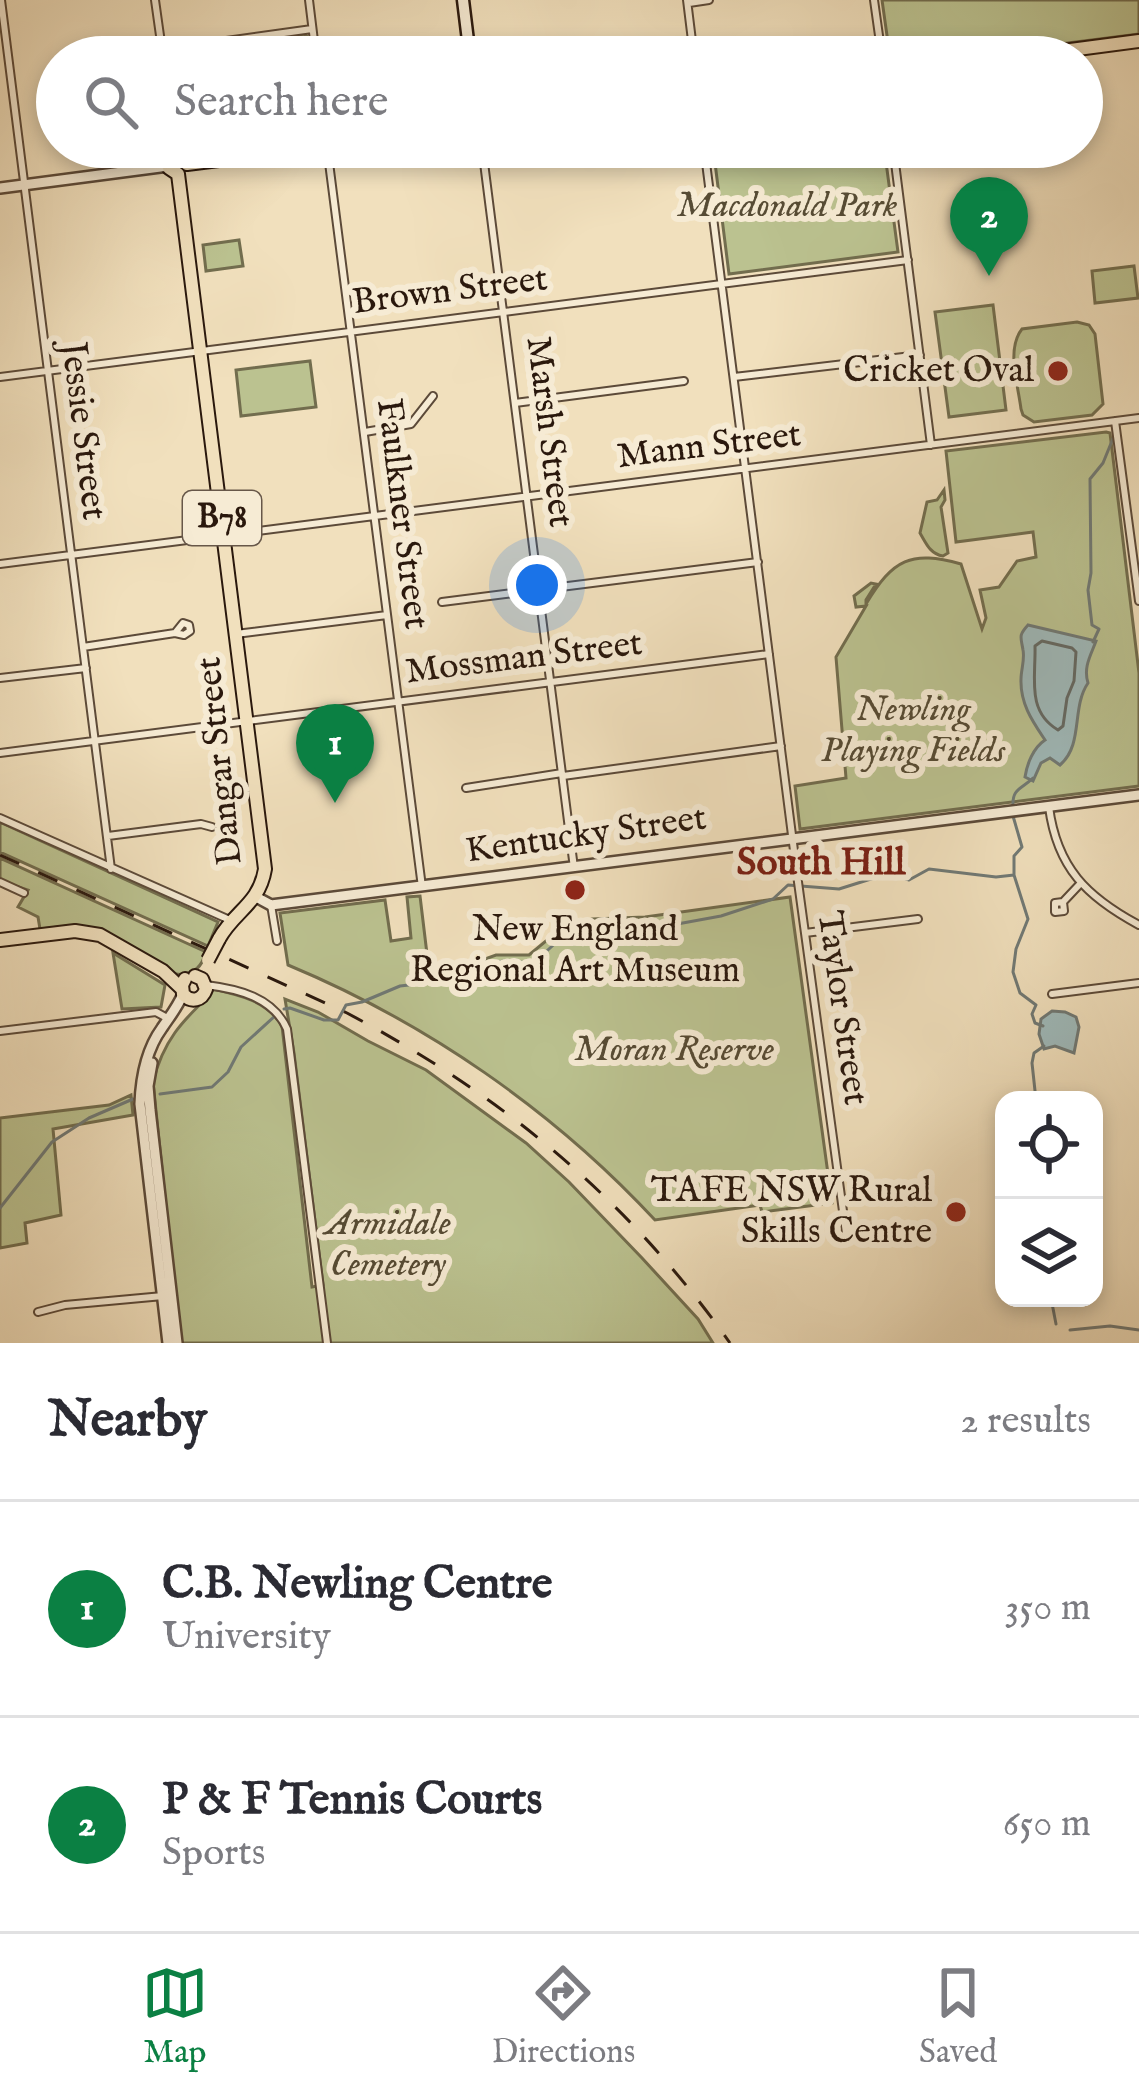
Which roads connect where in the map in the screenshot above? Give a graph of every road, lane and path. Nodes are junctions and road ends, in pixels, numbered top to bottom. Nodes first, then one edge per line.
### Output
1 (6, 0) edge
2 (155, 0) edge
3 (308, 0) edge
4 (463, 0) edge
5 (709, 0) edge
6 (874, 0) edge
7 (687, 1) edge
8 (312, 29) junction
9 (160, 36) edge
10 (268, 36) edge
11 (313, 36) edge
12 (467, 36) edge
13 (691, 36) edge
14 (879, 36) edge
15 (1139, 41) edge
16 (1103, 46) edge
17 (132, 168) edge
18 (178, 168) edge
19 (329, 168) edge
20 (485, 168) edge
21 (707, 168) edge
22 (896, 168) edge
23 (24, 185) junction
24 (0, 188) edge
25 (908, 260) junction
26 (722, 284) junction
27 (504, 311) junction
28 (351, 331) junction
29 (199, 351) junction
30 (920, 355) junction
31 (48, 371) junction
32 (0, 376) edge
33 (734, 377) junction
34 (684, 381) dead end
35 (433, 396) dead end
36 (515, 403) junction
37 (1139, 418) edge
38 (1115, 421) junction
39 (364, 432) junction
40 (931, 445) junction
41 (745, 468) junction
42 (526, 496) junction
43 (375, 517) junction
44 (1139, 521) edge
45 (1129, 522) junction
46 (224, 536) junction
47 (71, 555) junction
48 (758, 562) junction
49 (0, 564) edge
50 (539, 590) junction
51 (1139, 601) edge
52 (442, 602) dead end
53 (388, 615) junction
54 (175, 633) dead end
55 (236, 634) junction
56 (83, 646) junction
57 (769, 654) junction
58 (86, 668) junction
59 (0, 678) edge
60 (551, 682) junction
61 (399, 702) junction
62 (247, 722) junction
63 (95, 741) junction
64 (781, 746) junction
65 (0, 753) edge
66 (562, 775) junction
67 (466, 788) dead end
68 (1139, 795) edge
69 (1048, 807) junction
70 (0, 818) edge
71 (212, 827) dead end
72 (107, 836) junction
73 (793, 839) junction
74 (574, 868) junction
75 (111, 869) junction
76 (0, 882) edge
77 (1080, 884) junction
78 (422, 887) junction
79 (24, 892) dead end
80 (256, 897) junction
81 (1064, 902) dead end
82 (271, 905) junction
83 (918, 919) dead end
84 (232, 921) junction
85 (1139, 925) edge
86 (805, 933) junction
87 (0, 940) edge
88 (277, 940) dead end
89 (193, 981) junction
90 (1139, 983) edge
91 (1052, 994) dead end
92 (172, 1018) junction
93 (0, 1031) edge
94 (846, 1233) dead end
95 (163, 1296) junction
96 (38, 1312) dead end
97 (168, 1343) edge
98 (178, 1343) edge
99 (327, 1343) edge

1 - 23 street, Jessie Street
2 - 9 street
3 - 8 street
4 - 12 main road
5 - 7 street
6 - 14 street
7 - 13 street
8 - 10 street
8 - 11 street
15 - 16 main road
17 - 23 street
18 - 29 main road, Dangar Street / B78
19 - 28 street, Faulkner Street
20 - 27 street, Marsh Street
21 - 26 street, Taylor Street
22 - 25 street
23 - 24 street
23 - 31 street, Jessie Street
25 - 26 street, Brown Street
25 - 30 street
26 - 27 street, Brown Street
26 - 33 street, Taylor Street
27 - 28 street, Brown Street
27 - 36 street, Marsh Street
28 - 29 street, Brown Street
28 - 39 street, Faulkner Street
29 - 31 street, Brown Street
29 - 46 main road, Dangar Street / B78
30 - 33 street
30 - 40 street
31 - 32 street, Brown Street
31 - 47 street, Jessie Street
33 - 41 street, Taylor Street
34 - 36 street
35 - 39 street
36 - 42 street, Marsh Street
37 - 38 street, Mann Street
38 - 40 street, Mann Street
38 - 45 street
39 - 43 street, Faulkner Street
40 - 41 street, Mann Street
41 - 42 street, Mann Street
41 - 48 street, Taylor Street
42 - 43 street, Mann Street
42 - 50 street, Marsh Street
43 - 46 street, Mann Street
43 - 53 street, Faulkner Street
44 - 45 street
45 - 51 street
46 - 47 street, Mann Street
46 - 55 main road, Dangar Street / B78
47 - 49 street, Mann Street
47 - 56 street, Jessie Street
48 - 50 street
48 - 57 street, Taylor Street
50 - 52 street
50 - 60 street, Marsh Street
53 - 55 street
53 - 61 street, Faulkner Street
54 - 56 street
55 - 62 main road, Dangar Street / B78
56 - 58 street, Jessie Street
57 - 60 street, Mossman Street
57 - 64 street, Taylor Street
58 - 59 street
58 - 63 street, Jessie Street
60 - 61 street, Mossman Street
60 - 66 street, Marsh Street
61 - 62 street, Mossman Street
61 - 78 street, Faulkner Street
62 - 63 street, Mossman Street
62 - 80 main road, Dangar Street / B78
63 - 65 street, Mossman Street
63 - 72 street, Jessie Street
64 - 66 street
64 - 73 street, Taylor Street
66 - 67 street
66 - 74 street, Marsh Street
68 - 69 street, Kentucky Street
69 - 73 street, Kentucky Street
69 - 77 street
70 - 75 street
71 - 72 street
72 - 75 street, Jessie Street
73 - 74 street, Kentucky Street
73 - 86 street, Taylor Street
74 - 78 street, Kentucky Street
75 - 84 street
76 - 79 street
77 - 81 street
77 - 85 street
78 - 82 street, Kentucky Street
80 - 82 street
80 - 84 main road, Dangar Street
82 - 88 street, Dangar Street
83 - 86 street
84 - 89 main road, Dangar Street, bridge
86 - 94 street, Taylor Street
87 - 89 main road
89 - 92 street
89 - 99 street
90 - 91 street
92 - 93 street
92 - 95 street
92 - 98 street
95 - 96 street
95 - 97 street

